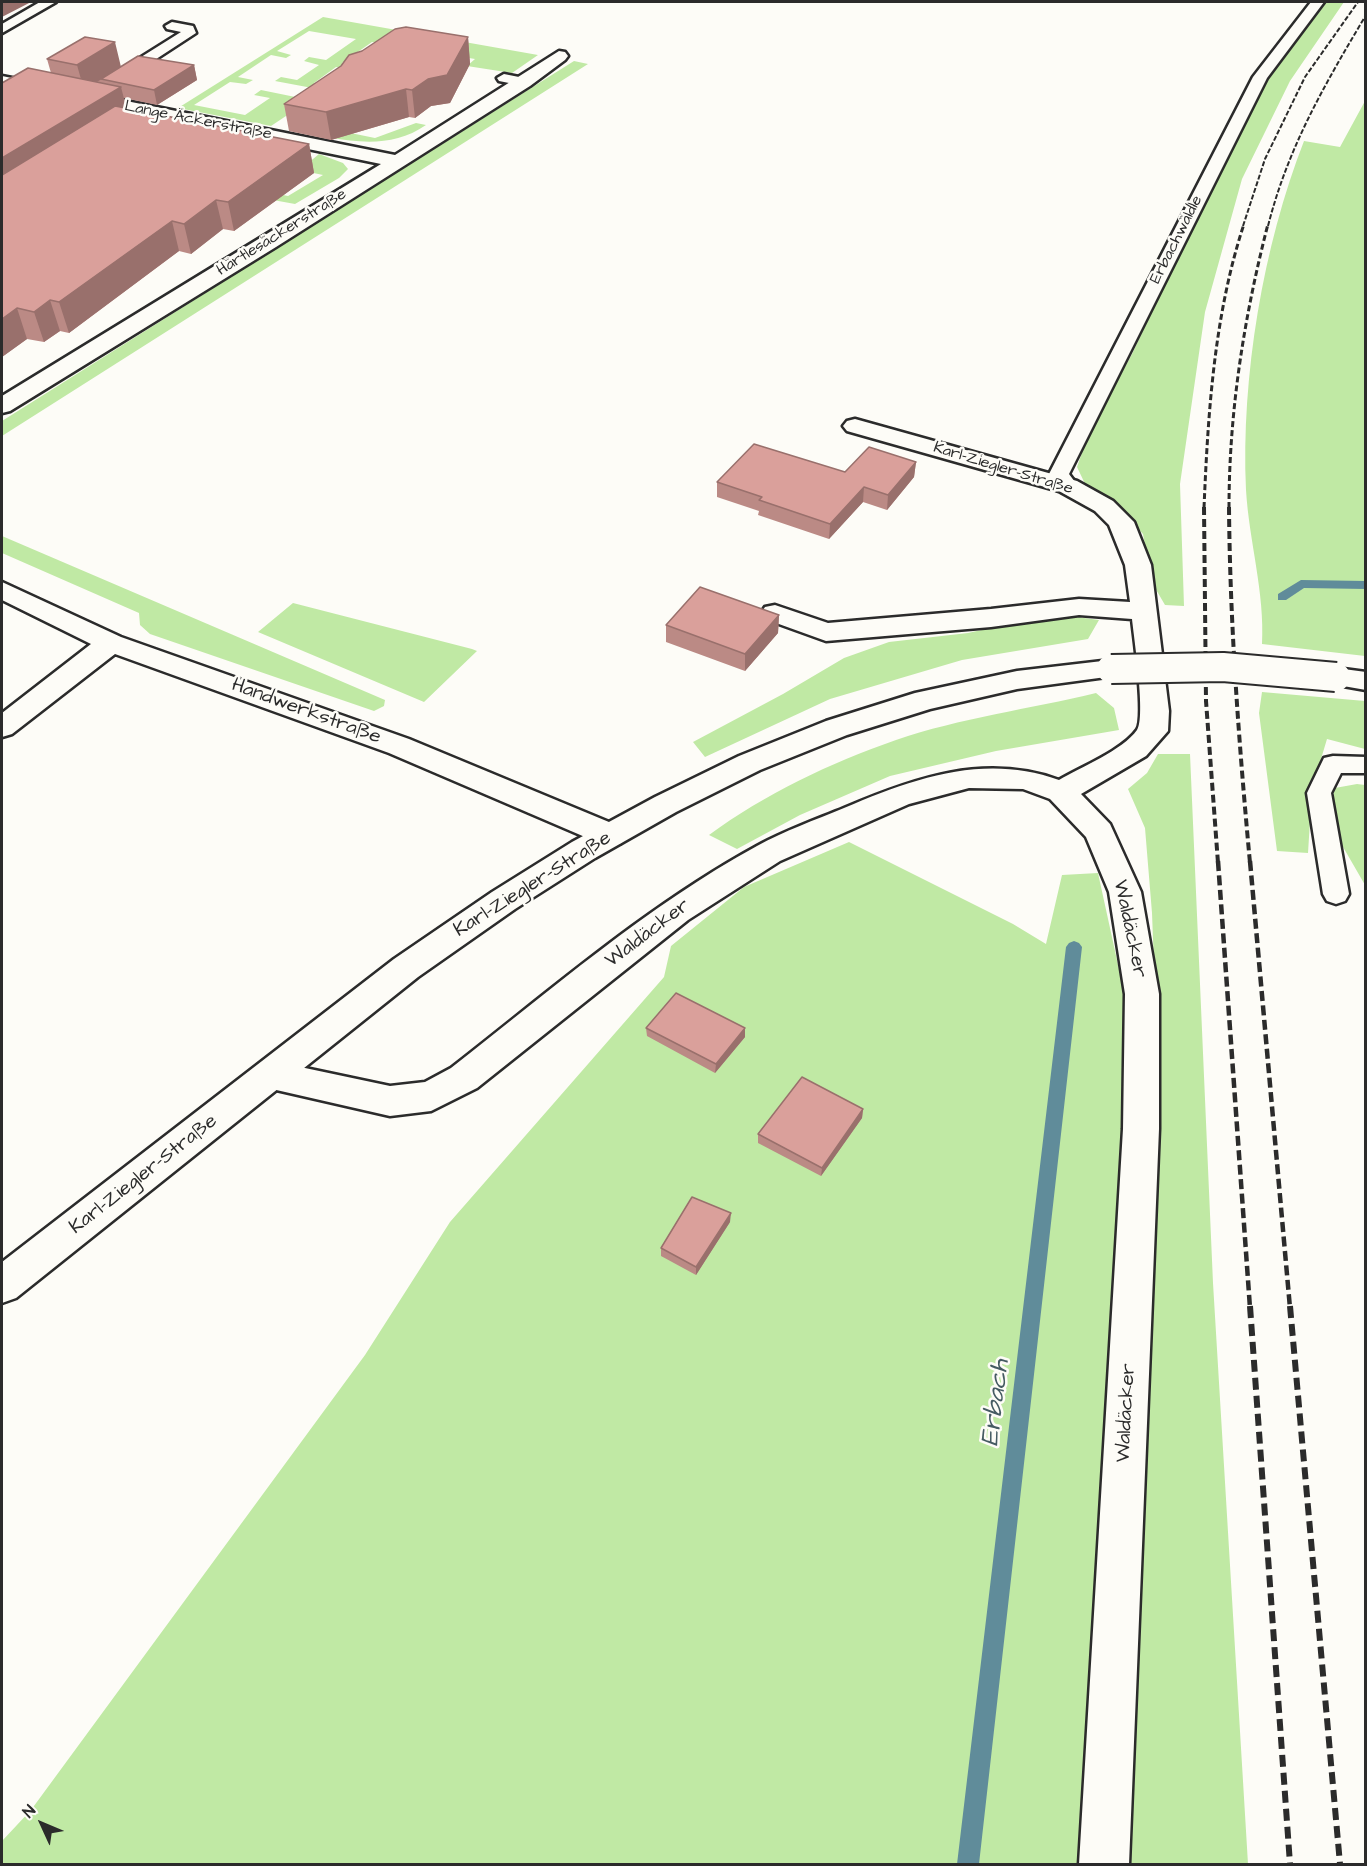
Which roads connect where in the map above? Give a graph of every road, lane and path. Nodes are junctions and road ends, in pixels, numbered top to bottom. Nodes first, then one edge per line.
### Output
1 (49, 2) edge
2 (1317, 2) edge
3 (172, 26) dead end
4 (2, 28) edge
5 (559, 56) dead end
6 (2, 81) edge
7 (85, 98) junction
8 (144, 111) junction
9 (125, 123) edge
10 (395, 161) junction
11 (2, 406) edge
12 (855, 426) dead end
13 (1068, 486) junction
14 (2, 590) edge
15 (775, 613) edge
16 (1145, 613) junction
17 (111, 643) junction
18 (1365, 681) edge
19 (2, 727) edge
20 (1365, 765) edge
21 (1061, 792) junction
22 (610, 835) junction
23 (1336, 894) dead end
24 (272, 1075) junction
25 (2, 1285) edge
26 (1104, 1864) edge

1 - 4 lane
2 - 13 lane, Erbachwäldle
3 - 7 lane
5 - 10 street, Härtlesäckerstraße
6 - 7 street, Lange Äckerstraße
7 - 8 street, Lange Äckerstraße
8 - 9 lane
8 - 10 street, Lange Äckerstraße
10 - 11 street, Härtlesäckerstraße
12 - 13 street, Karl-Ziegler-Straße
13 - 16 street, Karl-Ziegler-Straße
14 - 17 street, Handwerkstraße
15 - 16 street
16 - 21 street, Karl-Ziegler-Straße
17 - 19 street
17 - 22 street, Handwerkstraße
18 - 22 street, Karl-Ziegler-Straße, bridge
20 - 23 lane
21 - 24 street, Waldäcker
21 - 26 street, Waldäcker
22 - 24 street, Karl-Ziegler-Straße
24 - 25 street, Karl-Ziegler-Straße

